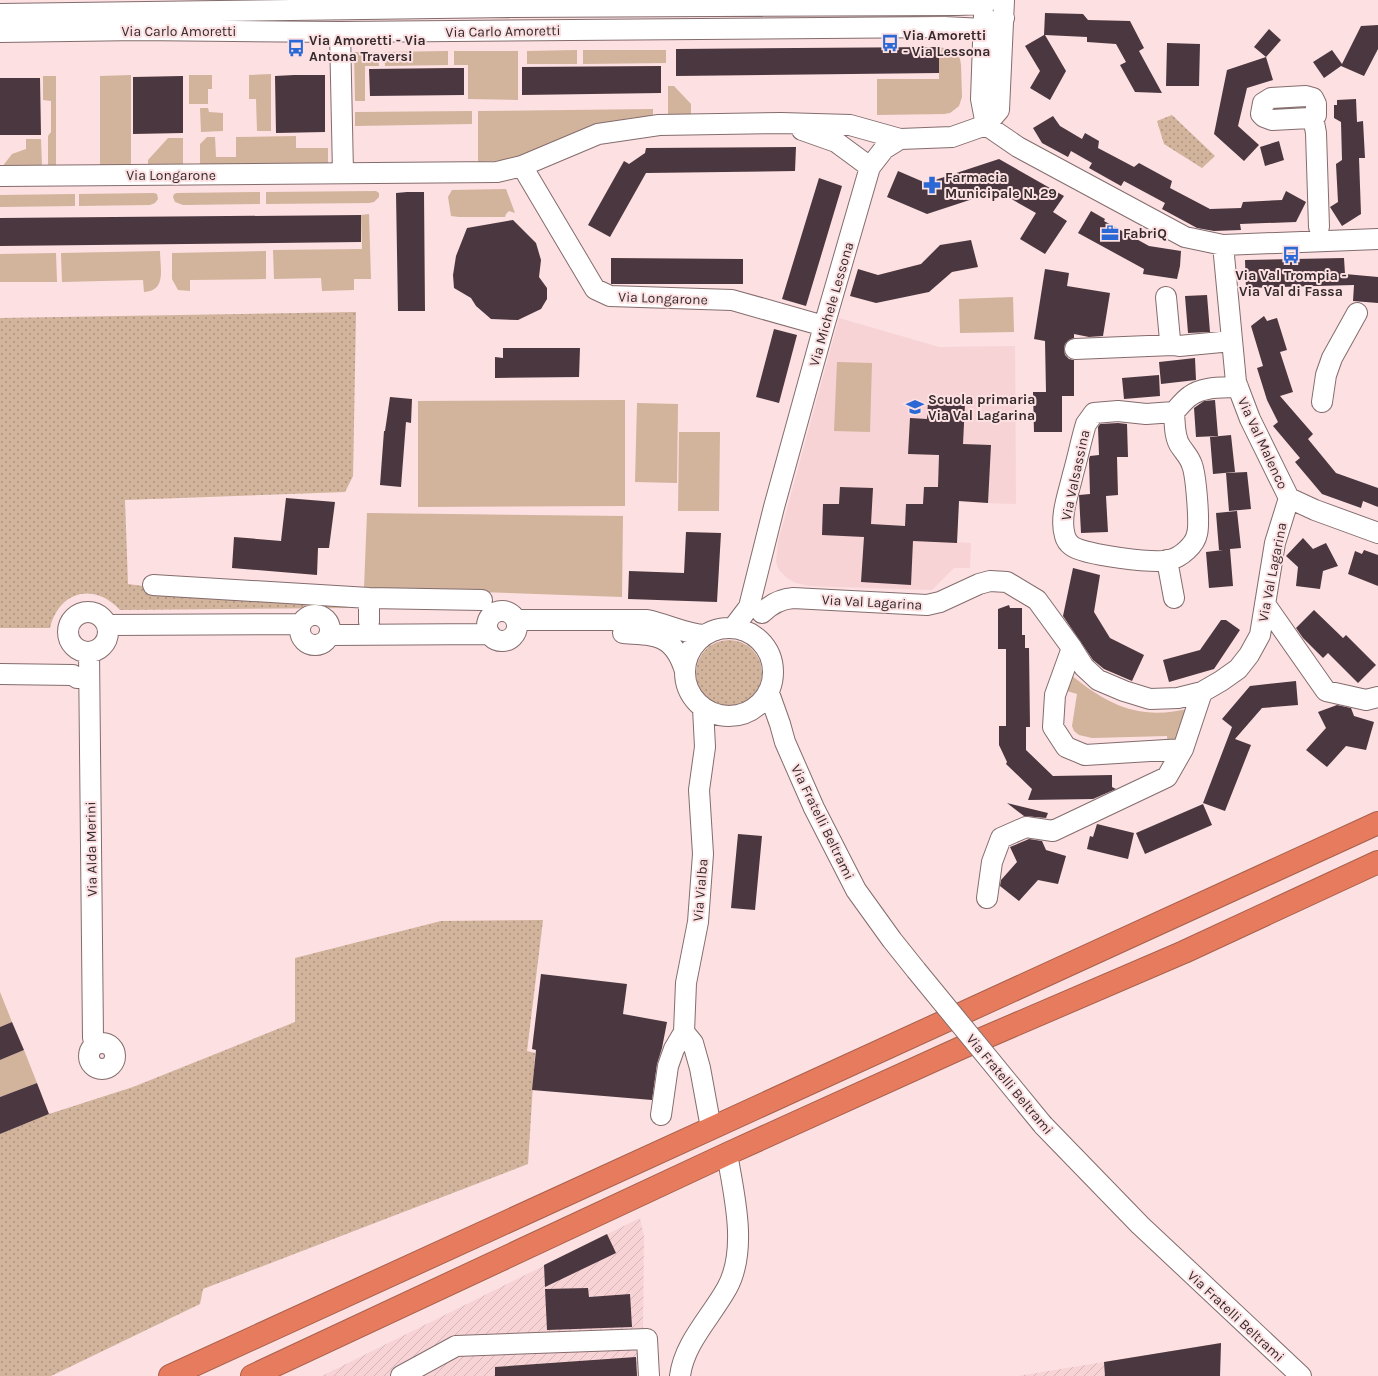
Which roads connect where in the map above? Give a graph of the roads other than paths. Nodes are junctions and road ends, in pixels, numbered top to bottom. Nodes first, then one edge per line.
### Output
1 (985, 2) edge
2 (819, 3) edge
3 (476, 4) edge
4 (510, 4) edge
5 (88, 6) edge
6 (117, 6) edge
7 (1004, 9) edge
8 (0, 14) edge
9 (983, 28) junction
10 (494, 30) junction
11 (0, 32) edge
12 (340, 32) junction
13 (1313, 117) dead end
14 (781, 123) junction
15 (986, 125) junction
16 (900, 139) junction
17 (522, 166) junction
18 (870, 167) junction
19 (343, 173) junction
20 (0, 176) edge
21 (1319, 227) dead end
22 (1378, 239) edge
23 (1223, 245) junction
24 (1166, 297) dead end
25 (1357, 313) dead end
26 (824, 326) junction
27 (1232, 341) junction
28 (1173, 345) junction
29 (1075, 349) dead end
30 (1238, 387) junction
31 (1322, 402) dead end
32 (1174, 412) junction
33 (1289, 498) junction
34 (1378, 534) edge
35 (1167, 560) junction
36 (760, 566) junction
37 (154, 585) dead end
38 (369, 598) junction
39 (1174, 598) dead end
40 (482, 600) dead end
41 (1265, 604) junction
42 (762, 612) junction
43 (369, 622) junction
44 (489, 627) junction
45 (516, 627) junction
46 (733, 628) junction
47 (328, 629) junction
48 (108, 631) junction
49 (705, 635) junction
50 (765, 647) junction
51 (1072, 648) junction
52 (89, 653) junction
53 (685, 671) junction
54 (0, 674) edge
55 (78, 678) dead end
56 (1202, 692) junction
57 (770, 693) junction
58 (1378, 697) edge
59 (703, 708) junction
60 (738, 715) junction
61 (785, 742) junction
62 (705, 747) junction
63 (1183, 749) junction
64 (1378, 823) edge
65 (1378, 862) edge
66 (988, 898) dead end
67 (684, 1032) junction
68 (97, 1044) dead end
69 (661, 1115) dead end
70 (711, 1128) junction
71 (727, 1154) junction
72 (170, 1376) edge
73 (252, 1376) edge
74 (401, 1376) edge
75 (649, 1376) edge
76 (680, 1376) edge
77 (1301, 1376) edge

1 - 2 street, Via Carlo Amoretti
1 - 7 street
1 - 9 street
2 - 4 street, Via Carlo Amoretti
3 - 4 street, Via Carlo Amoretti
3 - 6 street, Via Carlo Amoretti
3 - 10 street
4 - 10 street
5 - 6 street, Via Carlo Amoretti
5 - 8 street, Via Carlo Amoretti
7 - 9 street
7 - 15 street
9 - 10 street, Via Carlo Amoretti
9 - 15 street
10 - 12 street, Via Carlo Amoretti
11 - 12 street, Via Carlo Amoretti
12 - 19 street
13 - 21 street
14 - 16 street, Via Longarone
14 - 17 street, Via Longarone
14 - 18 street, Via Longarone
15 - 16 street
15 - 23 street
16 - 18 street, Via Michele Lessona
17 - 19 street, Via Longarone
17 - 26 street, Via Longarone
18 - 26 street, Via Michele Lessona
19 - 20 street, Via Longarone
22 - 23 street
23 - 27 street, Via Val Malenco
24 - 28 street
25 - 31 street
26 - 36 street, Via Michele Lessona
27 - 28 street
27 - 30 street, Via Val Malenco
28 - 29 street
30 - 32 street
30 - 33 street, Via Val Malenco
32 - 35 street, Via Valsassina
32 - 35 street, Via Valsassina
33 - 34 street
33 - 41 street, Via Val Lagarina
35 - 39 street
36 - 42 street, Via Michele Lessona
36 - 46 street, Via Michele Lessona
37 - 38 street
38 - 40 street
38 - 43 street
41 - 56 street, Via Val Lagarina
41 - 58 street
42 - 50 street, Via Michele Lessona
42 - 51 street, Via Val Lagarina
43 - 44 street
43 - 47 street
44 - 45 street
44 - 47 street
45 - 49 street
45 - 53 street
46 - 49 street
46 - 50 street
47 - 48 street
48 - 52 street
48 - 52 street
49 - 53 street
50 - 57 street
51 - 56 street, Via Val Lagarina
51 - 63 street
52 - 68 street, Via Alda Merini
53 - 59 street
54 - 55 street
56 - 63 street
57 - 60 street
57 - 61 street, Via Fratelli Beltrami
59 - 60 street
59 - 62 street, Via Vialba
60 - 61 street, Via Fratelli Beltrami
60 - 62 street, Via Vialba
61 - 77 street, Via Fratelli Beltrami, bridge
62 - 67 street, Via Vialba
63 - 66 street
64 - 70 highway
65 - 71 highway
67 - 69 street
67 - 70 street
70 - 72 highway
71 - 73 highway
71 - 76 street
74 - 75 street

